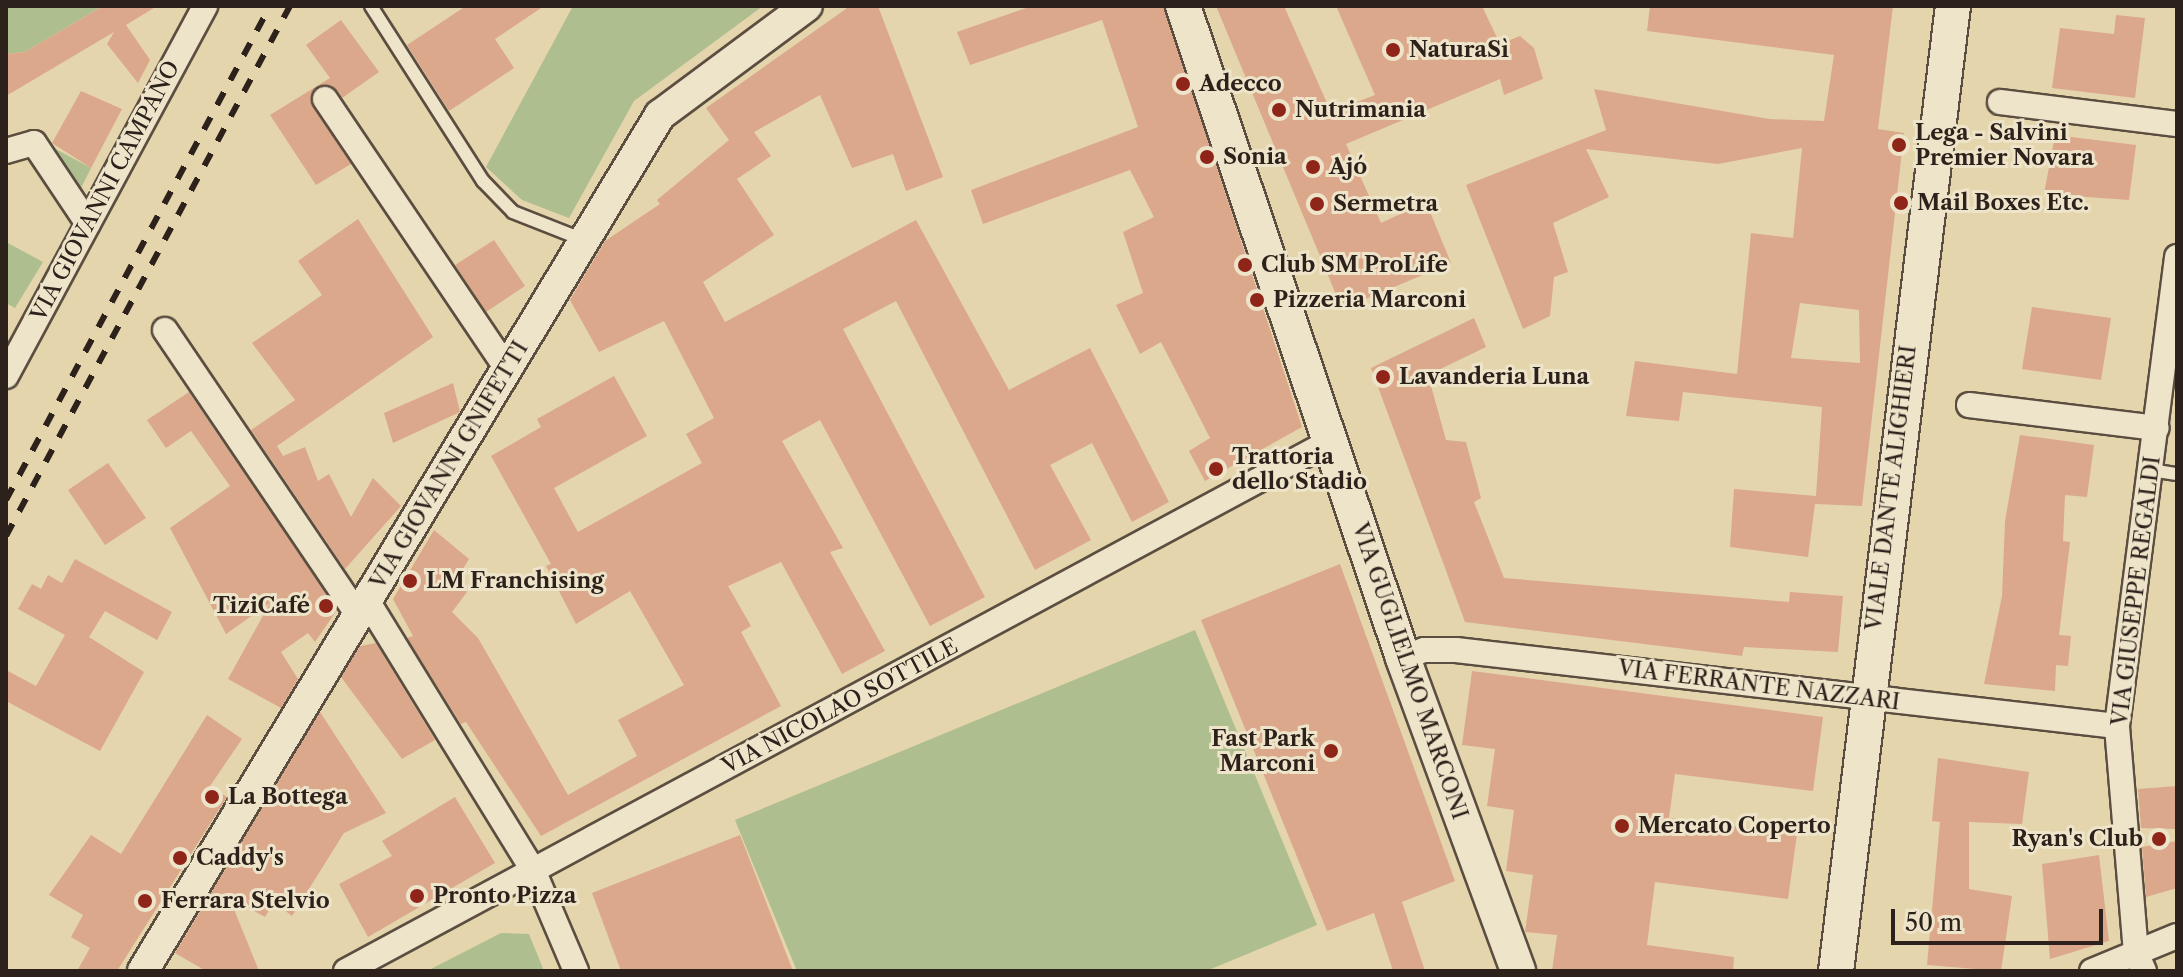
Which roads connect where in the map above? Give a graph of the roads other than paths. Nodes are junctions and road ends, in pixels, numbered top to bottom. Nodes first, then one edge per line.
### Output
1 (205, 6) edge
2 (371, 6) edge
3 (807, 6) edge
4 (1183, 6) edge
5 (1953, 6) edge
6 (325, 99) dead end
7 (2000, 102) dead end
8 (2177, 124) edge
9 (6, 151) edge
10 (88, 224) junction
11 (584, 240) junction
12 (2177, 257) edge
13 (165, 330) dead end
14 (507, 369) junction
15 (6, 376) edge
16 (1969, 405) dead end
17 (2157, 428) junction
18 (1333, 440) junction
19 (2151, 470) junction
20 (2177, 474) edge
21 (363, 609) junction
22 (1403, 658) junction
23 (1864, 697) junction
24 (2117, 726) junction
25 (533, 870) junction
26 (2177, 936) edge
27 (2140, 962) edge
28 (143, 971) edge
29 (346, 971) edge
30 (576, 971) edge
31 (1518, 971) edge
32 (1836, 971) edge
33 (2092, 971) edge

1 - 10 street, VIA GIOVANNI CAMPANO
2 - 11 lane
3 - 11 street, VIA GIOVANNI GNIFETTI
4 - 18 main road, VIA GUGLIELMO MARCONI
5 - 23 main road, VIALE DANTE ALIGHIERI
6 - 14 street
7 - 8 street
9 - 10 street
10 - 15 street, VIA GIOVANNI CAMPANO
11 - 14 street, VIA GIOVANNI GNIFETTI
12 - 17 street, VIA GIUSEPPE REGALDI
13 - 21 street
14 - 21 street, VIA GIOVANNI GNIFETTI
16 - 17 street
17 - 19 street, VIA GIUSEPPE REGALDI
18 - 22 main road, VIA GUGLIELMO MARCONI
18 - 25 street, VIA NICOLAO SOTTILE
19 - 20 lane
19 - 24 street, VIA GIUSEPPE REGALDI
21 - 25 street
21 - 28 street, VIA GIOVANNI GNIFETTI
22 - 23 street, VIA FERRANTE NAZZARI
22 - 31 main road, VIA GUGLIELMO MARCONI
23 - 24 street, VIA FERRANTE NAZZARI
23 - 32 main road, VIALE DANTE ALIGHIERI
24 - 27 street, VIA GIUSEPPE REGALDI
25 - 29 street, VIA NICOLAO SOTTILE
25 - 30 street
26 - 27 street
27 - 33 street

